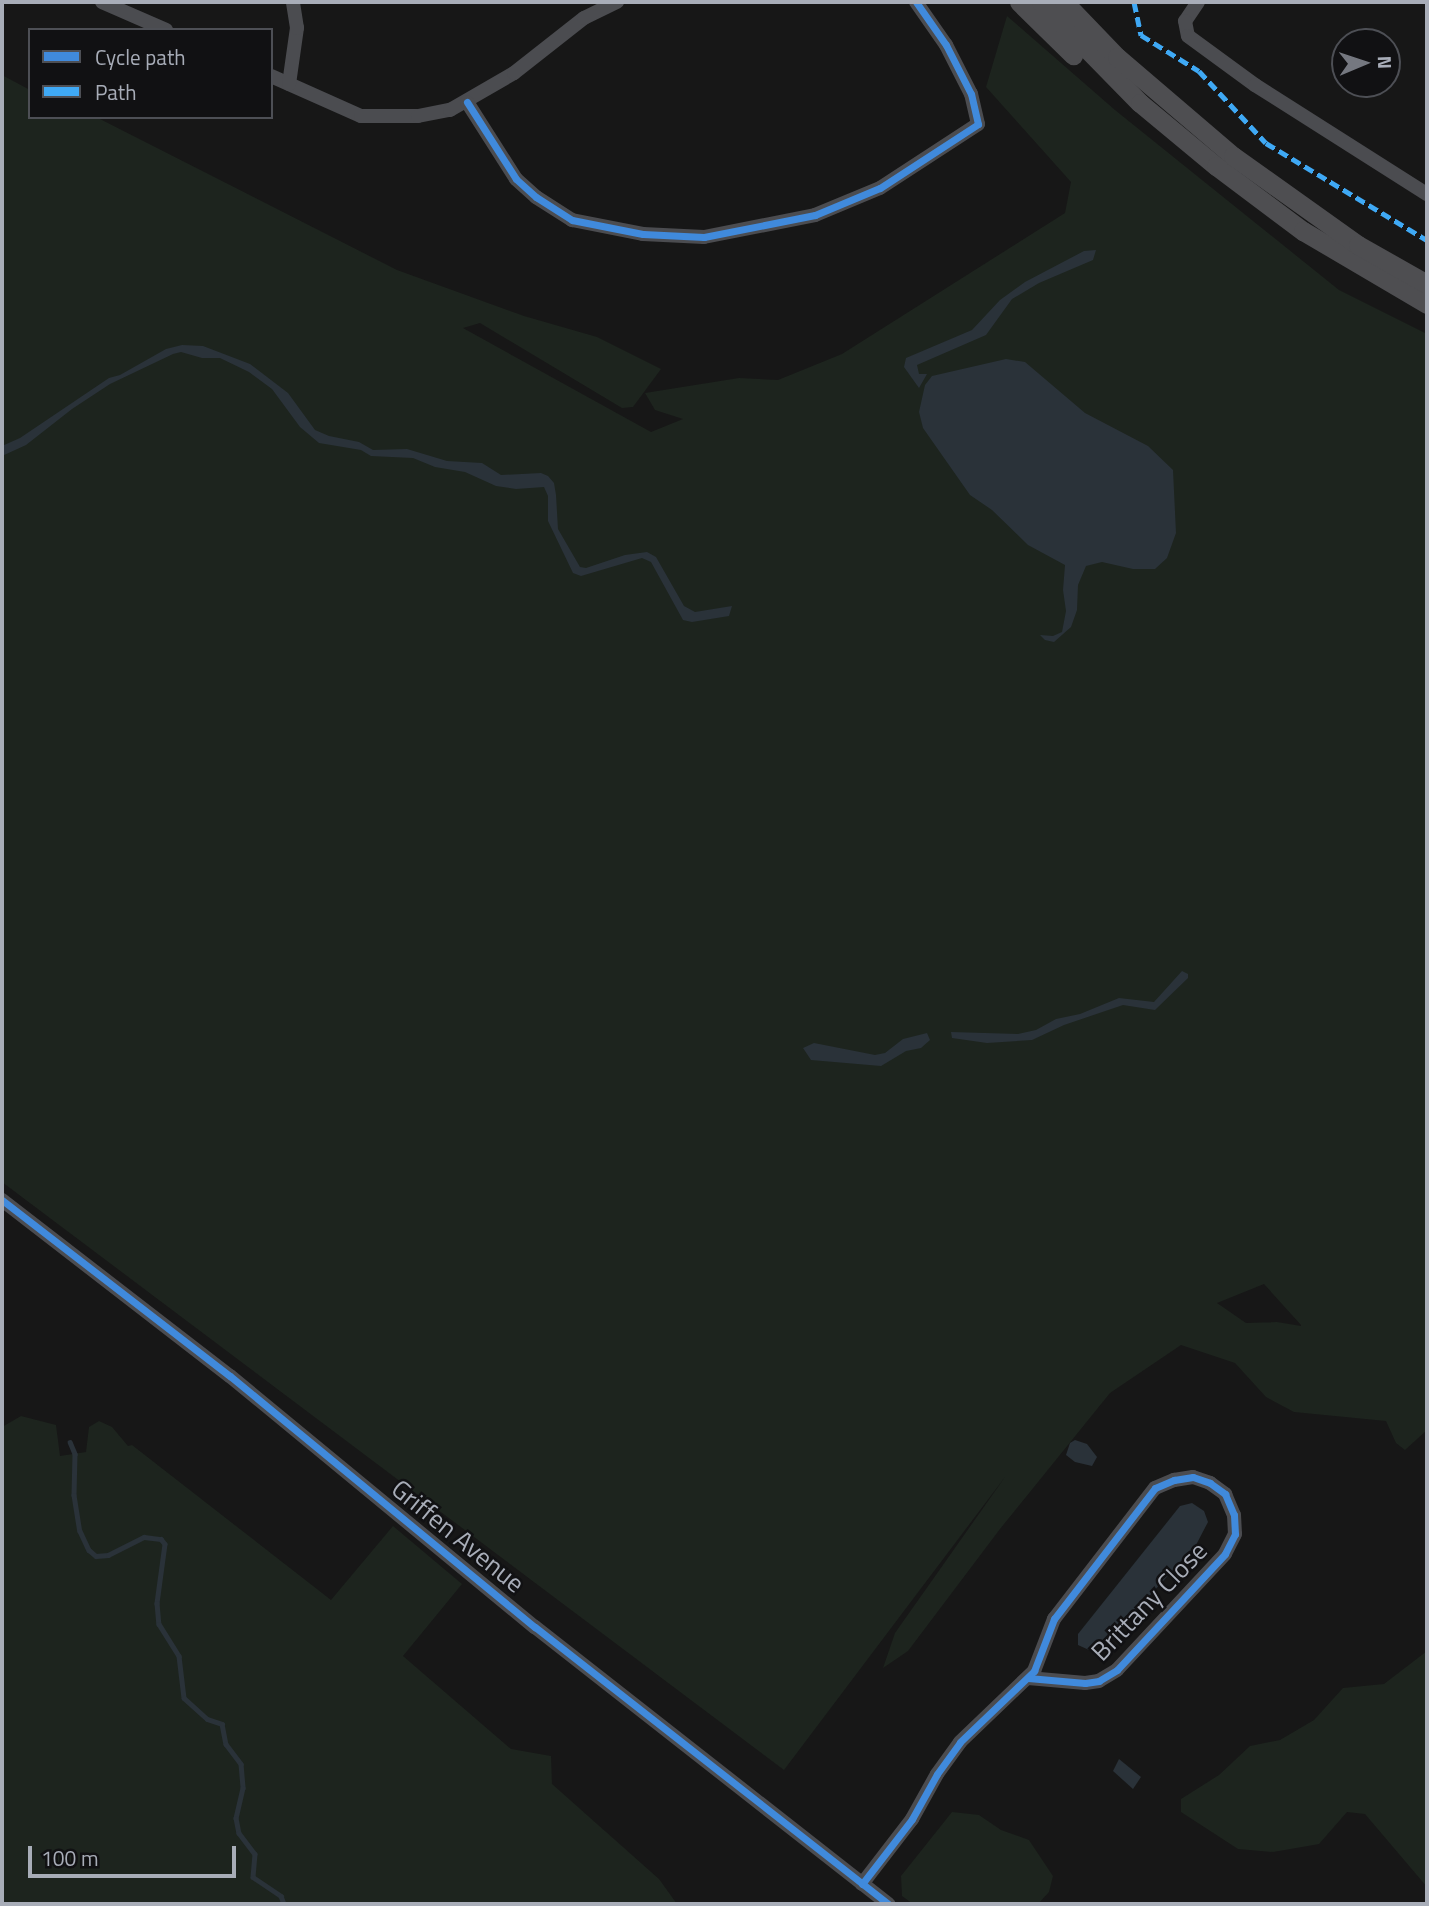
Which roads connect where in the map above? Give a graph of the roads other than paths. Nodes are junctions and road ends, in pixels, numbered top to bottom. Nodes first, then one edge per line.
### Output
1 (102, 2) edge
2 (293, 2) edge
3 (617, 2) edge
4 (916, 2) edge
5 (1020, 2) edge
6 (1041, 2) edge
7 (1064, 2) edge
8 (1198, 2) edge
9 (161, 28) edge
10 (273, 77) edge
11 (289, 84) junction
12 (467, 102) junction
13 (1427, 194) edge
14 (1281, 215) junction
15 (1427, 284) edge
16 (1427, 304) edge
17 (2, 1200) edge
18 (1028, 1678) junction
19 (862, 1884) junction
20 (888, 1904) edge

1 - 9 street
2 - 11 street
3 - 12 street
4 - 12 street
5 - 14 highway
6 - 14 highway
7 - 15 highway
8 - 13 street
10 - 11 street
11 - 12 street
14 - 16 highway
17 - 19 street, Griffen Avenue
18 - 18 street, Brittany Close
18 - 19 street, Brittany Close
19 - 20 street, Griffen Avenue

